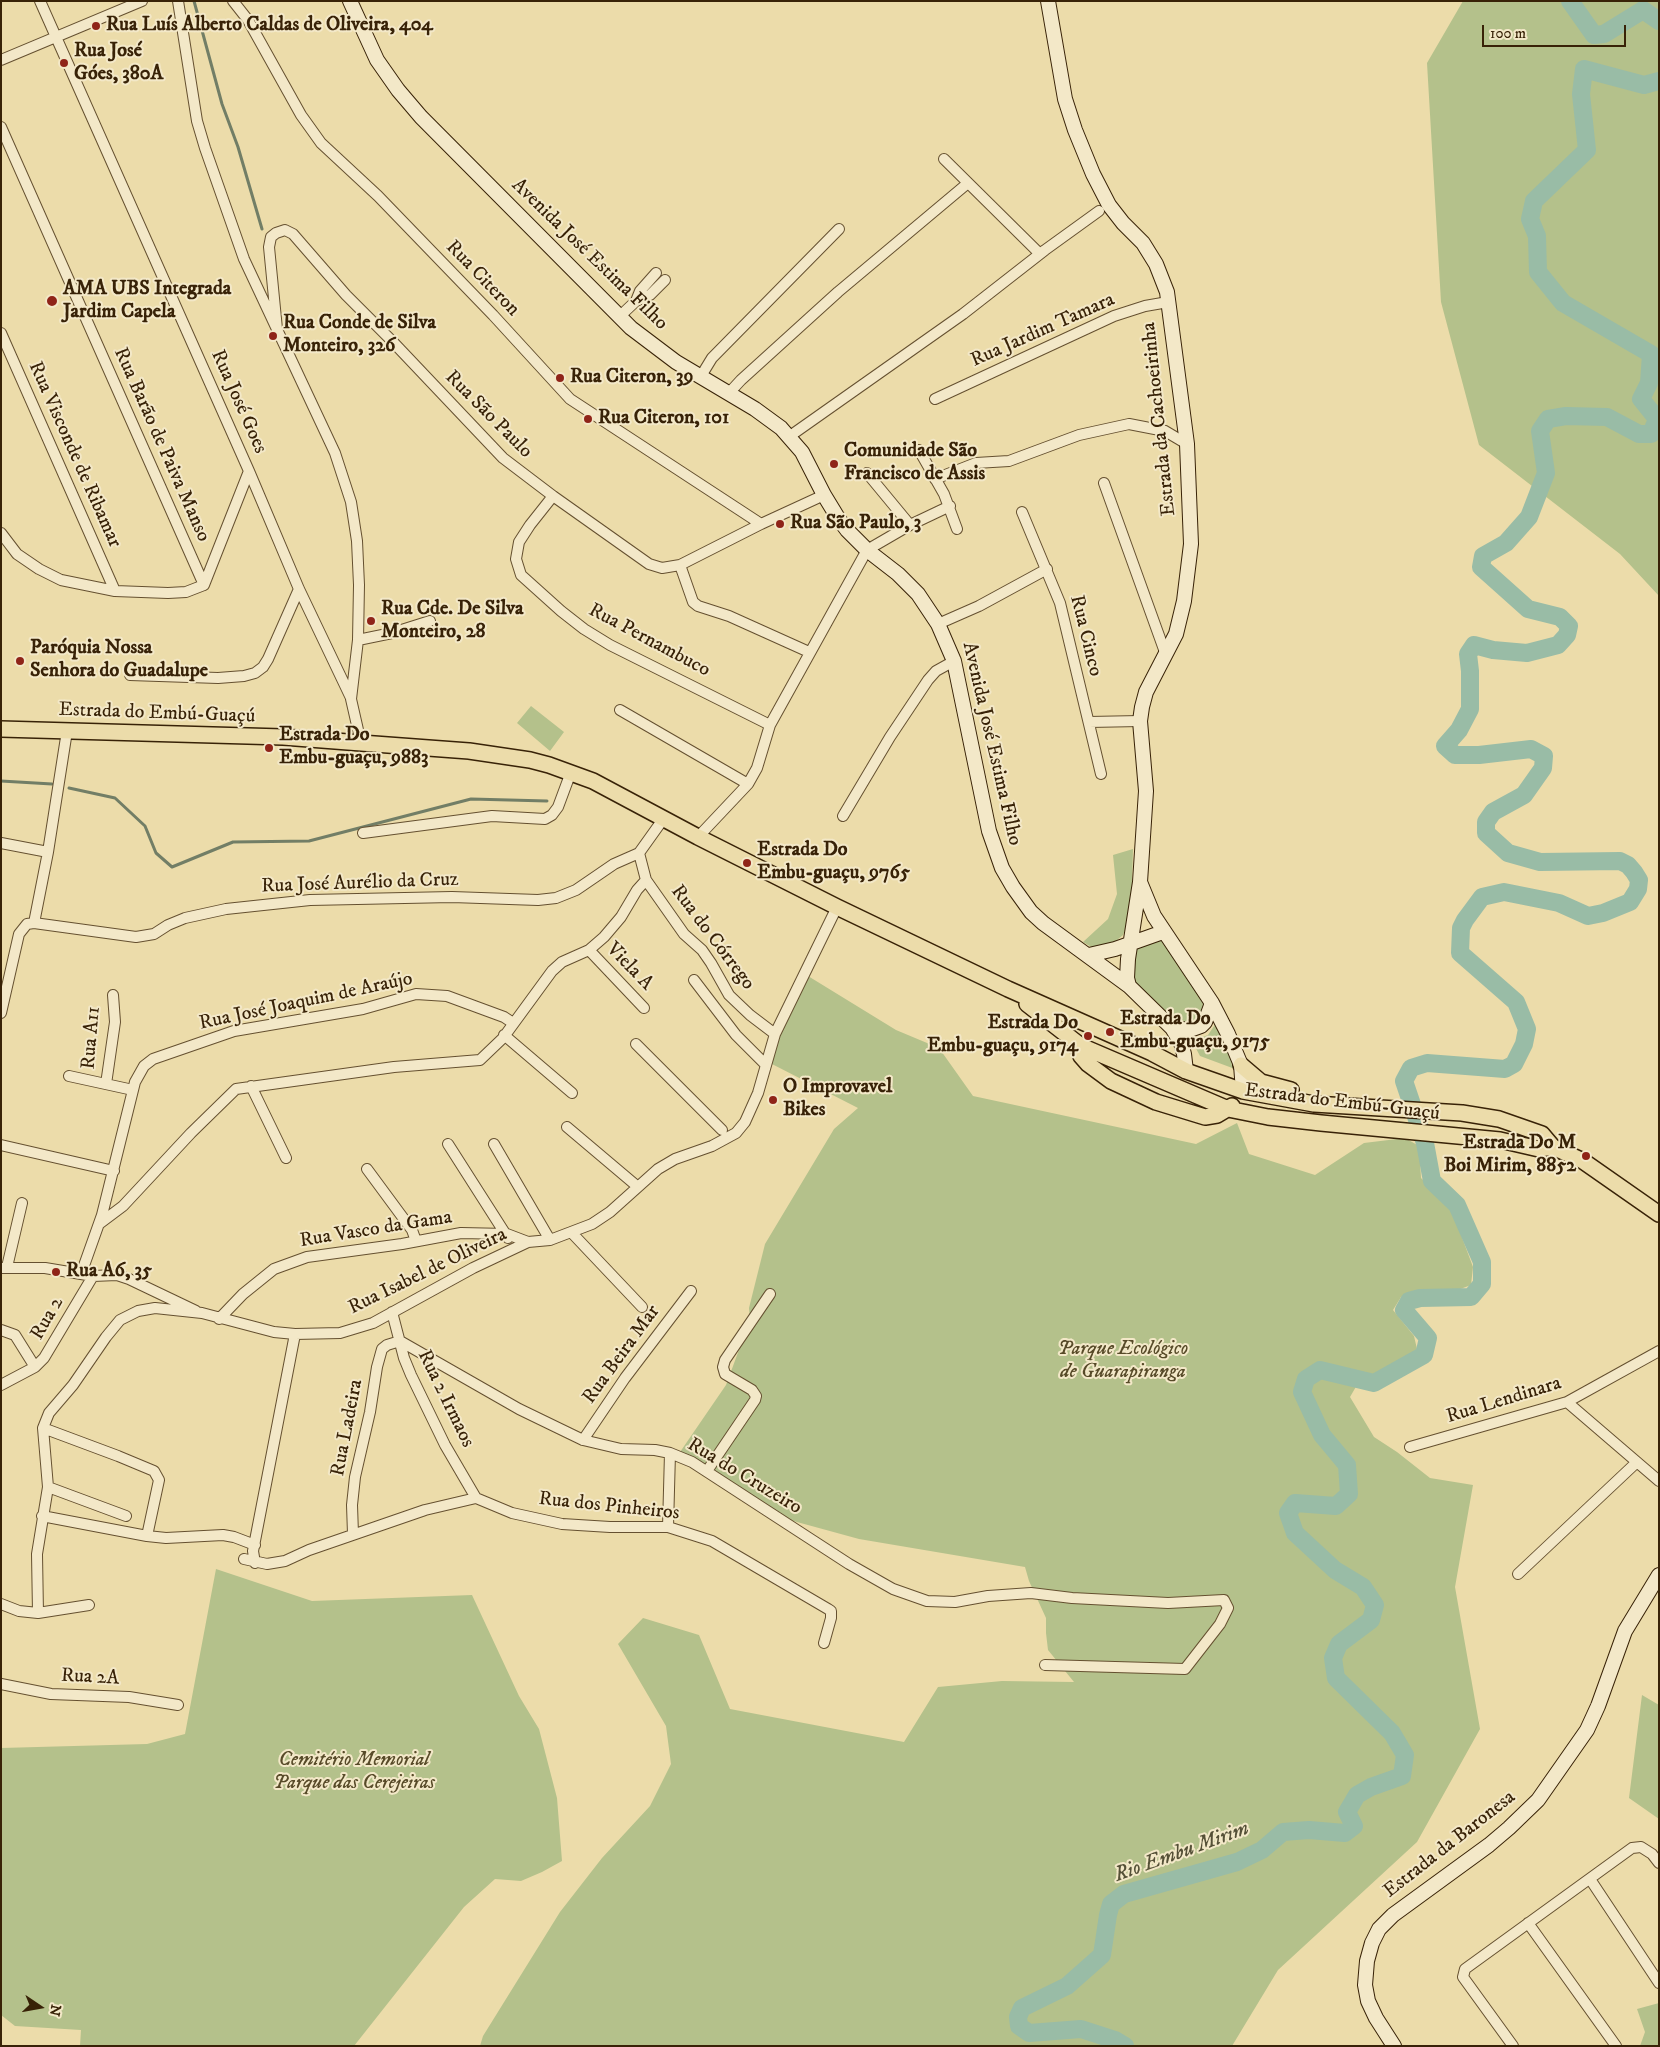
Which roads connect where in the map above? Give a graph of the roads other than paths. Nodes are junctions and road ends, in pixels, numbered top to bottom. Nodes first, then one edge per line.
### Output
1 (40, 1) edge
2 (142, 1) edge
3 (178, 1) edge
4 (233, 1) edge
5 (350, 1) edge
6 (1048, 1) edge
7 (56, 38) junction
8 (1, 60) edge
9 (1, 127) edge
10 (944, 159) dead end
11 (968, 183) junction
12 (1099, 211) dead end
13 (839, 229) dead end
14 (1040, 254) junction
15 (656, 273) dead end
16 (665, 280) dead end
17 (636, 301) junction
18 (1168, 302) junction
19 (619, 317) junction
20 (277, 329) junction
21 (1, 333) edge
22 (701, 376) junction
23 (729, 393) junction
24 (934, 399) dead end
25 (790, 436) junction
26 (1187, 444) junction
27 (918, 450) dead end
28 (249, 471) junction
29 (867, 473) dead end
30 (935, 479) junction
31 (1104, 483) dead end
32 (824, 495) junction
33 (553, 496) junction
34 (950, 506) junction
35 (1022, 512) dead end
36 (761, 524) junction
37 (910, 525) junction
38 (957, 529) dead end
39 (1, 533) edge
40 (867, 550) junction
41 (680, 565) junction
42 (1047, 568) junction
43 (204, 585) junction
44 (299, 589) junction
45 (115, 591) junction
46 (430, 622) dead end
47 (938, 624) junction
48 (358, 640) junction
49 (810, 652) junction
50 (1166, 655) junction
51 (954, 661) junction
52 (130, 675) dead end
53 (351, 699) junction
54 (620, 710) dead end
55 (1140, 721) junction
56 (1089, 722) junction
57 (770, 725) junction
58 (1, 729) edge
59 (67, 731) junction
60 (360, 743) junction
61 (571, 772) junction
62 (1101, 774) dead end
63 (748, 784) junction
64 (843, 816) dead end
65 (664, 818) junction
66 (363, 833) dead end
67 (698, 837) junction
68 (1, 843) edge
69 (48, 852) junction
70 (639, 853) junction
71 (646, 880) junction
72 (1140, 882) junction
73 (837, 907) junction
74 (34, 923) junction
75 (1163, 932) junction
76 (1130, 944) junction
77 (589, 950) junction
78 (1089, 955) junction
79 (694, 980) dead end
80 (1129, 986) junction
81 (1008, 989) junction
82 (113, 995) dead end
83 (1212, 1003) junction
84 (644, 1008) dead end
85 (1, 1013) edge
86 (513, 1023) junction
87 (1172, 1028) junction
88 (775, 1034) junction
89 (504, 1035) junction
90 (1075, 1043) junction
91 (636, 1044) dead end
92 (765, 1064) junction
93 (1241, 1066) junction
94 (1186, 1071) junction
95 (69, 1076) dead end
96 (106, 1084) junction
97 (251, 1086) junction
98 (133, 1090) junction
99 (1184, 1091) junction
100 (1243, 1091) junction
101 (572, 1093) dead end
102 (1359, 1106) junction
103 (1228, 1109) junction
104 (568, 1128) dead end
105 (726, 1133) junction
106 (1, 1144) edge
107 (448, 1144) dead end
108 (494, 1144) dead end
109 (1553, 1147) junction
110 (286, 1158) dead end
111 (368, 1169) dead end
112 (114, 1171) junction
113 (638, 1187) junction
114 (22, 1203) dead end
115 (1659, 1214) edge
116 (99, 1224) junction
117 (572, 1232) junction
118 (506, 1234) junction
119 (550, 1240) junction
120 (416, 1241) junction
121 (528, 1242) junction
122 (512, 1249) junction
123 (4, 1267) edge
124 (81, 1274) junction
125 (93, 1276) junction
126 (690, 1291) dead end
127 (770, 1294) dead end
128 (642, 1307) dead end
129 (392, 1312) junction
130 (202, 1313) junction
131 (219, 1319) junction
132 (1, 1330) edge
133 (296, 1334) junction
134 (400, 1341) junction
135 (1659, 1351) edge
136 (35, 1367) junction
137 (1, 1385) edge
138 (1567, 1402) junction
139 (43, 1428) junction
140 (583, 1440) junction
141 (1410, 1447) dead end
142 (670, 1453) junction
143 (1637, 1462) junction
144 (707, 1472) junction
145 (1659, 1481) edge
146 (48, 1487) junction
147 (476, 1498) junction
148 (42, 1516) junction
149 (126, 1516) dead end
150 (668, 1527) junction
151 (353, 1534) junction
152 (147, 1536) junction
153 (254, 1548) junction
154 (255, 1563) junction
155 (1518, 1574) dead end
156 (1659, 1575) edge
157 (1, 1604) edge
158 (89, 1605) dead end
159 (38, 1613) junction
160 (824, 1643) dead end
161 (1045, 1665) dead end
162 (1, 1684) edge
163 (178, 1705) dead end
164 (1659, 1863) edge
165 (1590, 1879) junction
166 (1528, 1923) junction
167 (1659, 1983) edge
168 (1394, 2046) edge
169 (1513, 2046) edge
170 (1616, 2046) edge

1 - 7 street, Rua José Goes
2 - 7 street
3 - 20 street
4 - 36 street, Rua Citeron
5 - 19 street, Avenida José Estima Filho
6 - 18 street, Estrada da Cachoeirinha
7 - 8 street
7 - 28 street, Rua José Goes
9 - 43 street, Rua Barão de Paiva Manso
10 - 11 street
11 - 14 street
11 - 23 street
12 - 14 street
13 - 22 street
14 - 25 street
15 - 17 street
16 - 17 street
17 - 19 street
18 - 24 street, Rua Jardim Tamara
18 - 26 street, Estrada da Cachoeirinha
19 - 22 street, Avenida José Estima Filho
20 - 33 street, Rua São Paulo
20 - 48 street
21 - 45 street, Rua Visconde de Ribamar
22 - 23 street, Avenida José Estima Filho
23 - 25 street, Avenida José Estima Filho
25 - 32 street, Avenida José Estima Filho
26 - 30 street
26 - 50 street, Estrada da Cachoeirinha
27 - 30 street
28 - 43 street
28 - 44 street, Rua José Goes
29 - 37 street
30 - 34 street
31 - 50 street
32 - 36 street, Rua São Paulo
32 - 40 street, Avenida José Estima Filho
33 - 41 street, Rua São Paulo
33 - 57 street, Rua Pernambuco
34 - 37 street
34 - 38 street
35 - 42 street, Rua Cinco
36 - 41 street, Rua São Paulo
37 - 40 street
39 - 45 street
40 - 47 street, Avenida José Estima Filho
40 - 49 street
41 - 49 street
42 - 47 street
42 - 56 street, Rua Cinco
43 - 45 street
44 - 52 street
44 - 53 street, Rua José Goes
46 - 48 street
47 - 51 street, Avenida José Estima Filho
48 - 53 street
49 - 57 street
50 - 55 street, Estrada da Cachoeirinha
51 - 64 street
51 - 78 street, Avenida José Estima Filho
53 - 60 street
54 - 63 street
55 - 56 street
55 - 72 street, Estrada da Cachoeirinha
56 - 62 street, Rua Cinco
57 - 63 street
58 - 59 main road, Estrada do Embú-Guaçú
59 - 60 main road, Estrada do Embú-Guaçú
59 - 69 street
60 - 61 main road, Estrada do Embú-Guaçú
61 - 65 main road, Estrada do Embú-Guaçú
61 - 66 street
63 - 67 street
65 - 67 main road, Estrada do Embú-Guaçú
65 - 70 street
67 - 73 main road, Estrada do Embú-Guaçú
68 - 69 street
69 - 74 street
70 - 71 street
70 - 74 street, Rua José Aurélio da Cruz
71 - 77 street
71 - 88 street, Rua do Córrego
72 - 75 street, Estrada da Cachoeirinha
72 - 76 street, Estrada da Cachoeirinha
73 - 81 main road, Estrada do Embú-Guaçú
73 - 88 street, Rua Isabel de Oliveira
74 - 85 street
75 - 76 street
75 - 83 street, Estrada da Cachoeirinha
76 - 78 street
76 - 80 street, Estrada da Cachoeirinha
77 - 84 street, Viela A
77 - 86 street
78 - 80 street, Avenida José Estima Filho
79 - 92 street
80 - 87 street, Avenida José Estima Filho
81 - 90 main road, Estrada do Embú-Guaçú
81 - 94 main road, Estrada do Embú-Guaçú
82 - 96 street, Rua A11
83 - 87 street
83 - 93 street, Estrada da Cachoeirinha
86 - 89 street
86 - 98 street, Rua José Joaquim de Araújo
87 - 94 street, Avenida José Estima Filho
88 - 92 street, Rua Isabel de Oliveira
89 - 97 street
89 - 101 street
90 - 99 main road, Estrada do Embú-Guaçú
90 - 103 main road
91 - 105 street
92 - 105 street, Rua Isabel de Oliveira
93 - 100 street, Estrada da Cachoeirinha
93 - 102 main road
94 - 99 main road
94 - 100 main road, Estrada do Embú-Guaçú
95 - 96 street
96 - 98 street
97 - 110 street
97 - 116 street
98 - 112 street, Rua José Joaquim de Araújo
99 - 103 main road, Estrada do Embú-Guaçú
100 - 102 main road, Estrada do Embú-Guaçú
100 - 103 main road
102 - 109 main road, Estrada do Embú-Guaçú
103 - 109 main road, Estrada do Embú-Guaçú
104 - 113 street
105 - 113 street, Rua Isabel de Oliveira
106 - 112 street
107 - 118 street
108 - 119 street
109 - 115 main road, Estrada do Embú-Guaçú
111 - 120 street
112 - 116 street, Rua José Joaquim de Araújo
113 - 117 street, Rua Isabel de Oliveira
114 - 123 street
116 - 124 street, Rua José Joaquim de Araújo
117 - 119 street, Rua Isabel de Oliveira
117 - 128 street
118 - 120 street, Rua Vasco da Gama
118 - 121 street, Rua Vasco da Gama
118 - 122 street
119 - 121 street, Rua Isabel de Oliveira
120 - 131 street, Rua Vasco da Gama
121 - 122 street, Rua Isabel de Oliveira
122 - 129 street, Rua Isabel de Oliveira
123 - 124 street
124 - 125 street
125 - 130 street
125 - 136 street, Rua 2
126 - 140 street, Rua Beira Mar
127 - 144 street
129 - 133 street, Rua Isabel de Oliveira
129 - 134 street, Rua 2 Irmaos
130 - 131 street, Rua Isabel de Oliveira
130 - 139 street, Rua Isabel de Oliveira
131 - 133 street, Rua Isabel de Oliveira
132 - 136 street
133 - 153 street
134 - 140 street, Rua do Cruzeiro
134 - 147 street, Rua 2 Irmaos
134 - 151 street, Rua Ladeira
135 - 138 street, Rua Lendinara
136 - 137 street, Rua 2
138 - 141 street, Rua Lendinara
138 - 143 street
139 - 146 street
139 - 152 street
140 - 142 street, Rua do Cruzeiro
142 - 144 street, Rua do Cruzeiro
142 - 150 street
143 - 145 street
143 - 155 street
144 - 161 street, Rua do Cruzeiro
146 - 148 street
146 - 149 street
147 - 150 street, Rua dos Pinheiros
147 - 151 street
148 - 152 street
148 - 159 street
150 - 160 street, Rua dos Pinheiros
151 - 154 street
152 - 153 street
153 - 154 street
153 - 154 street
156 - 168 street, Estrada da Baronesa
157 - 159 street
158 - 159 street
162 - 163 street, Rua 2A
164 - 165 street
165 - 166 street
165 - 167 street
166 - 169 street
166 - 170 street

